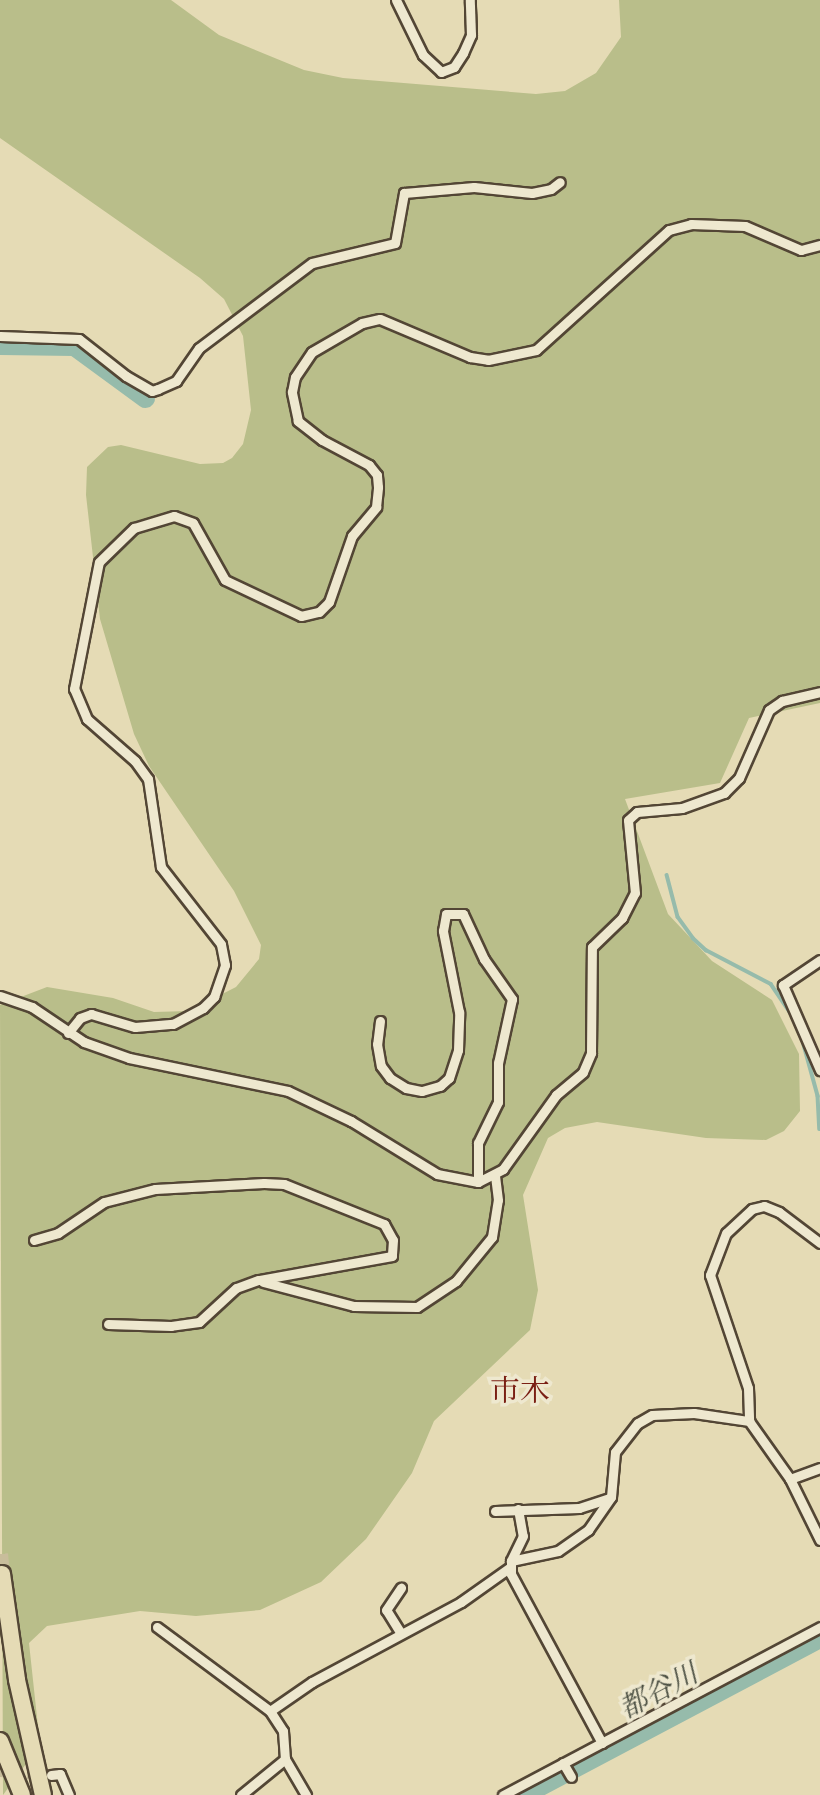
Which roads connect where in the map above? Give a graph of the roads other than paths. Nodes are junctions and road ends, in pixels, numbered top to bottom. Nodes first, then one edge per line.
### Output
1 (396, 0) edge
2 (470, 0) edge
3 (560, 182) dead end
4 (820, 245) edge
5 (0, 336) edge
6 (820, 692) edge
7 (820, 960) edge
8 (0, 996) edge
9 (380, 1021) dead end
10 (68, 1033) junction
11 (820, 1070) edge
12 (495, 1175) junction
13 (478, 1182) junction
14 (34, 1240) dead end
15 (820, 1242) edge
16 (258, 1280) junction
17 (108, 1324) dead end
18 (749, 1421) junction
19 (820, 1468) edge
20 (790, 1479) junction
21 (611, 1497) junction
22 (518, 1509) junction
23 (495, 1511) dead end
24 (820, 1540) edge
25 (510, 1564) junction
26 (2, 1574) dead end
27 (401, 1588) dead end
28 (157, 1627) dead end
29 (820, 1627) edge
30 (400, 1632) junction
31 (270, 1711) junction
32 (0, 1741) edge
33 (601, 1743) junction
34 (32, 1750) junction
35 (0, 1753) edge
36 (285, 1759) junction
37 (564, 1765) junction
38 (51, 1775) tunnel mouth
39 (571, 1777) dead end
40 (13, 1795) edge
41 (22, 1795) edge
42 (43, 1795) edge
43 (49, 1795) edge
44 (69, 1795) edge
45 (241, 1795) edge
46 (306, 1795) edge
47 (503, 1795) edge

1 - 2 street
3 - 5 street
4 - 10 street
6 - 12 street
7 - 11 street
8 - 10 street
9 - 13 street
10 - 13 street
12 - 13 street
12 - 16 street
14 - 16 street
15 - 18 street
16 - 17 street
18 - 20 street
18 - 21 street
19 - 20 street
20 - 24 street
21 - 22 street
21 - 25 street
22 - 23 street
22 - 25 street
25 - 30 street
25 - 33 street
26 - 34 highway
27 - 30 street
28 - 31 street
29 - 33 street
30 - 31 street
31 - 36 street
32 - 41 highway
33 - 37 street
34 - 42 highway
34 - 43 highway
35 - 40 highway
36 - 45 street
36 - 46 street
37 - 39 street
37 - 47 street
38 - 44 street

